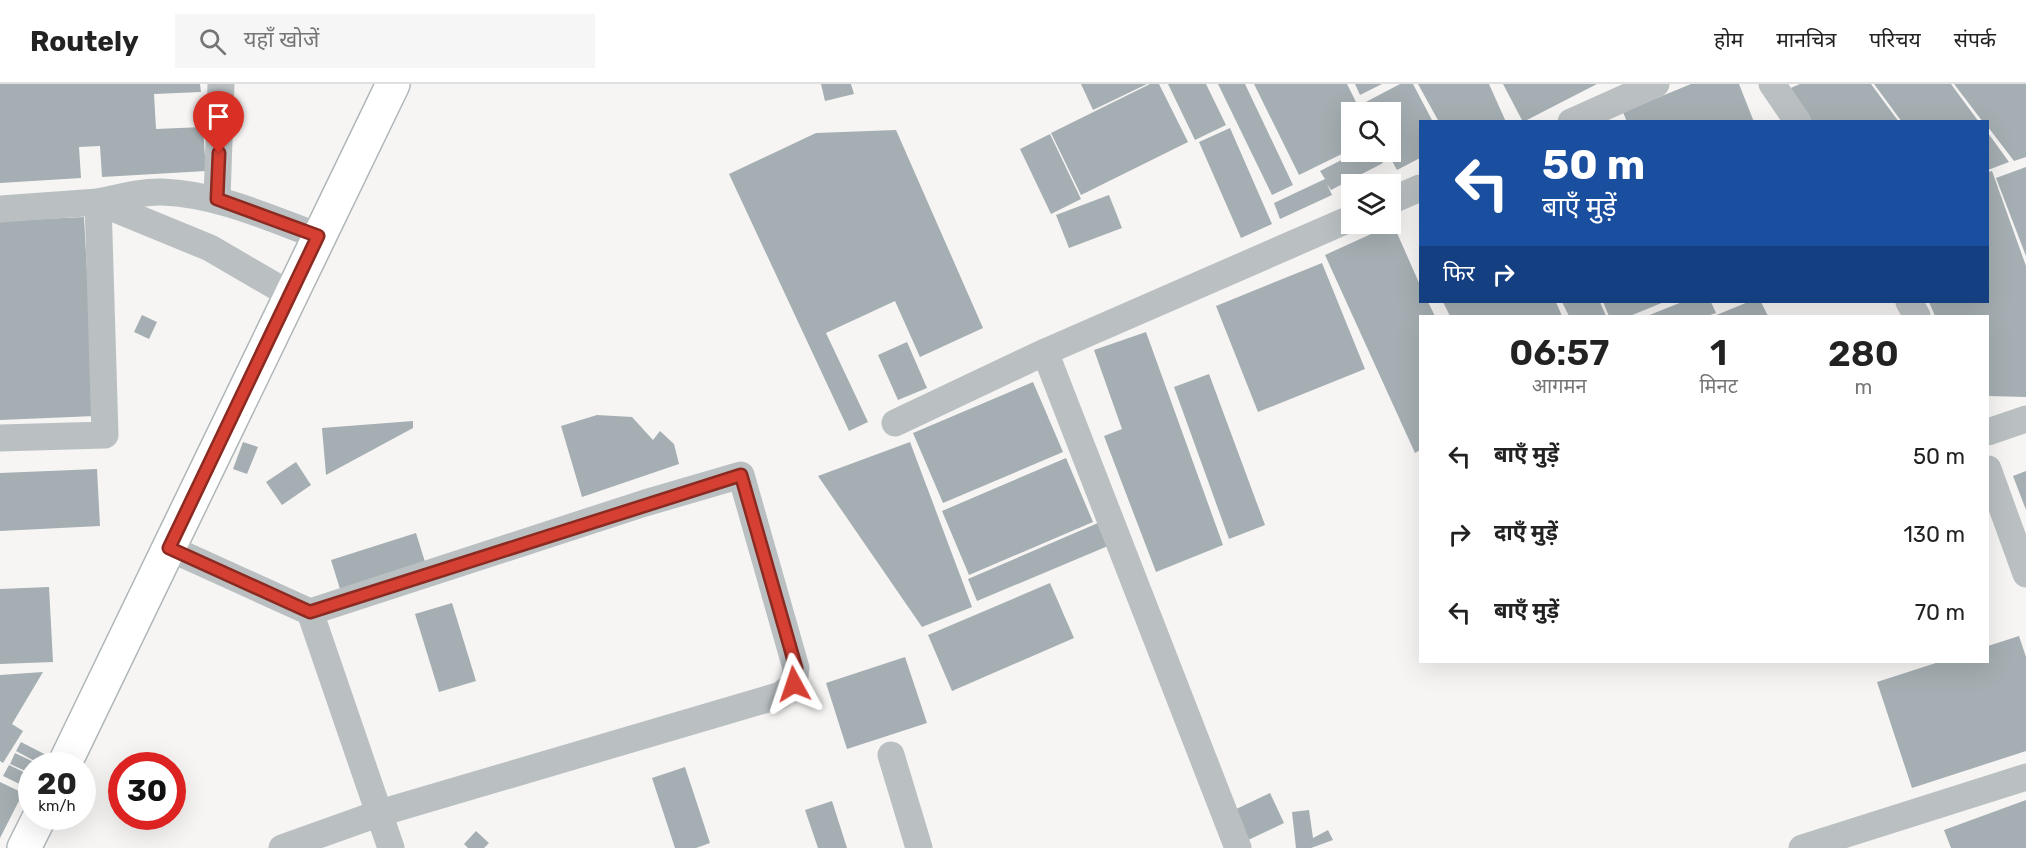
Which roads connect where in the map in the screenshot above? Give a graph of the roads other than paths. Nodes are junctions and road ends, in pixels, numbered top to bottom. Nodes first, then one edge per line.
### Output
1 (221, 84) edge
2 (393, 84) edge
3 (1656, 84) edge
4 (1772, 84) edge
5 (1575, 120) edge
6 (1797, 120) edge
7 (1419, 188) edge
8 (1401, 196) edge
9 (217, 199) junction
10 (98, 202) junction
11 (0, 209) edge
12 (1341, 223) edge
13 (318, 236) junction
14 (290, 294) junction
15 (1045, 352) junction
16 (2026, 419) edge
17 (895, 423) dead end
18 (1989, 432) edge
19 (0, 438) edge
20 (1989, 472) edge
21 (169, 548) junction
22 (2026, 574) edge
23 (310, 612) junction
24 (70, 752) edge
25 (891, 755) dead end
26 (2026, 777) edge
27 (380, 813) junction
28 (33, 830) edge
29 (24, 848) edge
30 (282, 848) edge
31 (391, 848) edge
32 (919, 848) edge
33 (1238, 848) edge
34 (1802, 848) edge

1 - 9 street
2 - 13 main road
3 - 5 street
4 - 6 street
7 - 8 street
9 - 10 street
9 - 13 street
10 - 11 street
10 - 14 street
10 - 19 street
12 - 15 street
13 - 14 main road
14 - 21 main road
15 - 17 street
15 - 33 street
16 - 18 street
20 - 22 street
21 - 23 street
21 - 24 main road
23 - 27 street
23 - 27 street
25 - 32 street
26 - 34 street
27 - 30 street
27 - 31 street
28 - 29 main road

